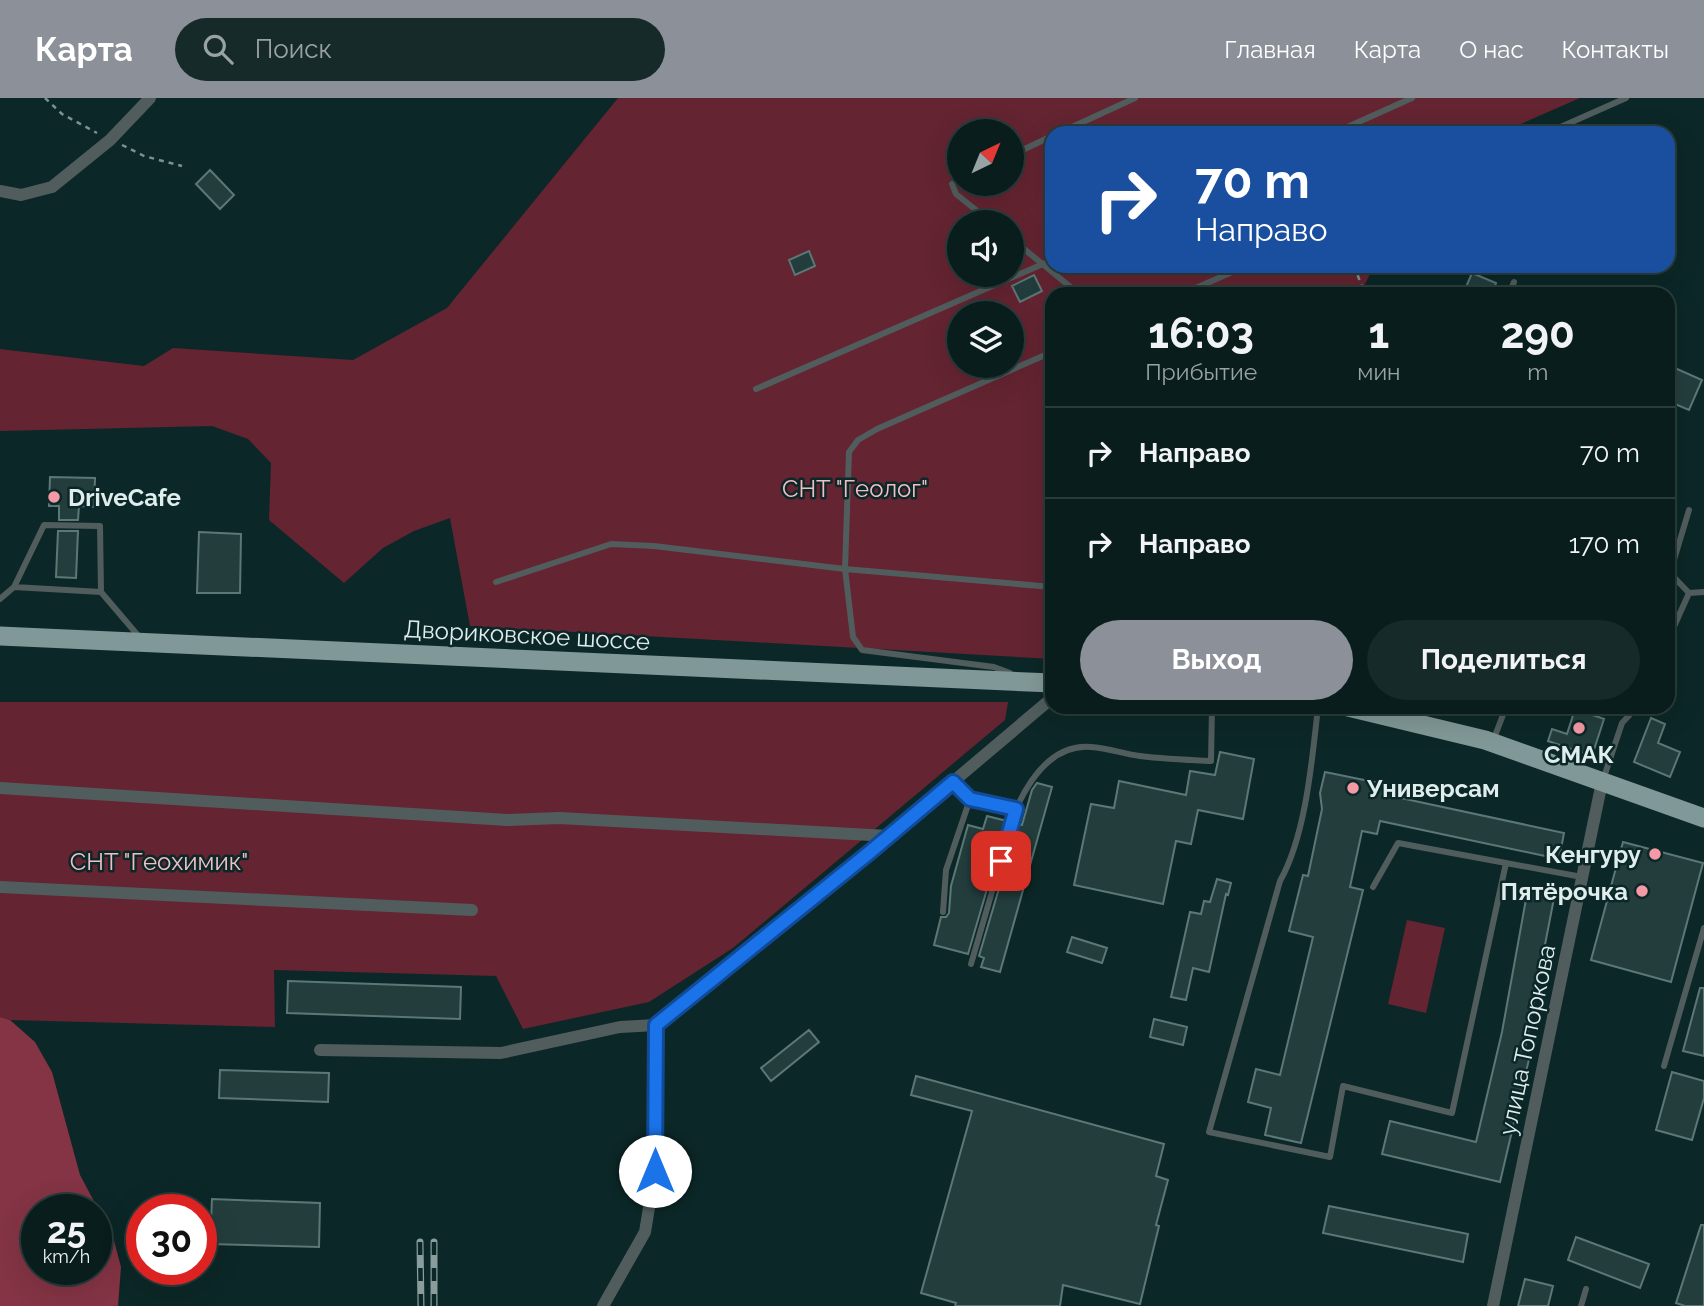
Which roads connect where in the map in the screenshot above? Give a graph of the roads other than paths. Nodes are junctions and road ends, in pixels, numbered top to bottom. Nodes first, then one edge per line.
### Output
1 (150, 98) edge
2 (1135, 98) edge
3 (1412, 98) edge
4 (1626, 98) edge
5 (1074, 126) edge
6 (1350, 126) edge
7 (1563, 126) edge
8 (1045, 139) edge
9 (1024, 149) edge
10 (0, 191) edge
11 (958, 196) edge
12 (976, 210) edge
13 (1024, 249) edge
14 (1043, 264) joint
15 (1054, 273) edge
16 (1230, 273) edge
17 (1514, 282) dead end
18 (1071, 287) edge
19 (1198, 287) edge
20 (1512, 287) edge
21 (1045, 355) edge
22 (757, 389) dead end
23 (1689, 510) dead end
24 (1675, 556) edge
25 (845, 569) junction
26 (1675, 578) edge
27 (496, 582) dead end
28 (1045, 586) edge
29 (14, 587) junction
30 (100, 592) junction
31 (1704, 592) edge
32 (1689, 593) junction
33 (0, 599) edge
34 (1675, 624) edge
35 (0, 636) edge
36 (144, 643) junction
37 (1031, 682) junction
38 (1045, 683) edge
39 (1045, 704) edge
40 (1212, 714) edge
41 (1317, 714) edge
42 (1379, 714) edge
43 (1503, 714) edge
44 (1630, 714) edge
45 (1492, 743) junction
46 (953, 782) junction
47 (1602, 782) junction
48 (0, 788) edge
49 (970, 799) junction
50 (1016, 809) junction
51 (1704, 818) edge
52 (889, 836) junction
53 (1506, 863) junction
54 (1582, 877) junction
55 (0, 887) edge
56 (1373, 887) dead end
57 (472, 910) dead end
58 (943, 912) dead end
59 (1704, 928) edge
60 (971, 964) dead end
61 (656, 1025) junction
62 (320, 1050) dead end
63 (1664, 1066) dead end
64 (1586, 1289) dead end
65 (603, 1306) edge
66 (1493, 1306) edge
67 (1580, 1306) edge

1 - 10 street
2 - 5 lane
3 - 6 lane
4 - 7 lane
8 - 9 lane
11 - 12 lane
13 - 14 lane
14 - 22 lane
15 - 18 lane
16 - 19 lane
17 - 20 lane
21 - 25 lane
23 - 24 lane
25 - 27 lane
25 - 28 lane
25 - 37 lane
26 - 32 lane
29 - 30 lane
29 - 30 lane
29 - 33 lane
30 - 36 lane
31 - 32 lane
32 - 34 lane
35 - 36 main road, Двориковское шоссе
36 - 37 main road, Двориковское шоссе
37 - 38 main road, Двориковское шоссе
39 - 46 street
40 - 50 lane
41 - 53 lane
42 - 45 main road
43 - 45 lane
44 - 47 lane
45 - 47 main road
46 - 49 lane
46 - 52 street
47 - 51 main road
47 - 54 street, улица Топоркова
48 - 52 street
49 - 50 lane
49 - 58 lane
50 - 60 lane
52 - 61 street
53 - 54 lane
53 - 56 lane
54 - 66 street, улица Топоркова
55 - 57 street
59 - 63 lane
61 - 62 street
61 - 65 street
64 - 67 lane

